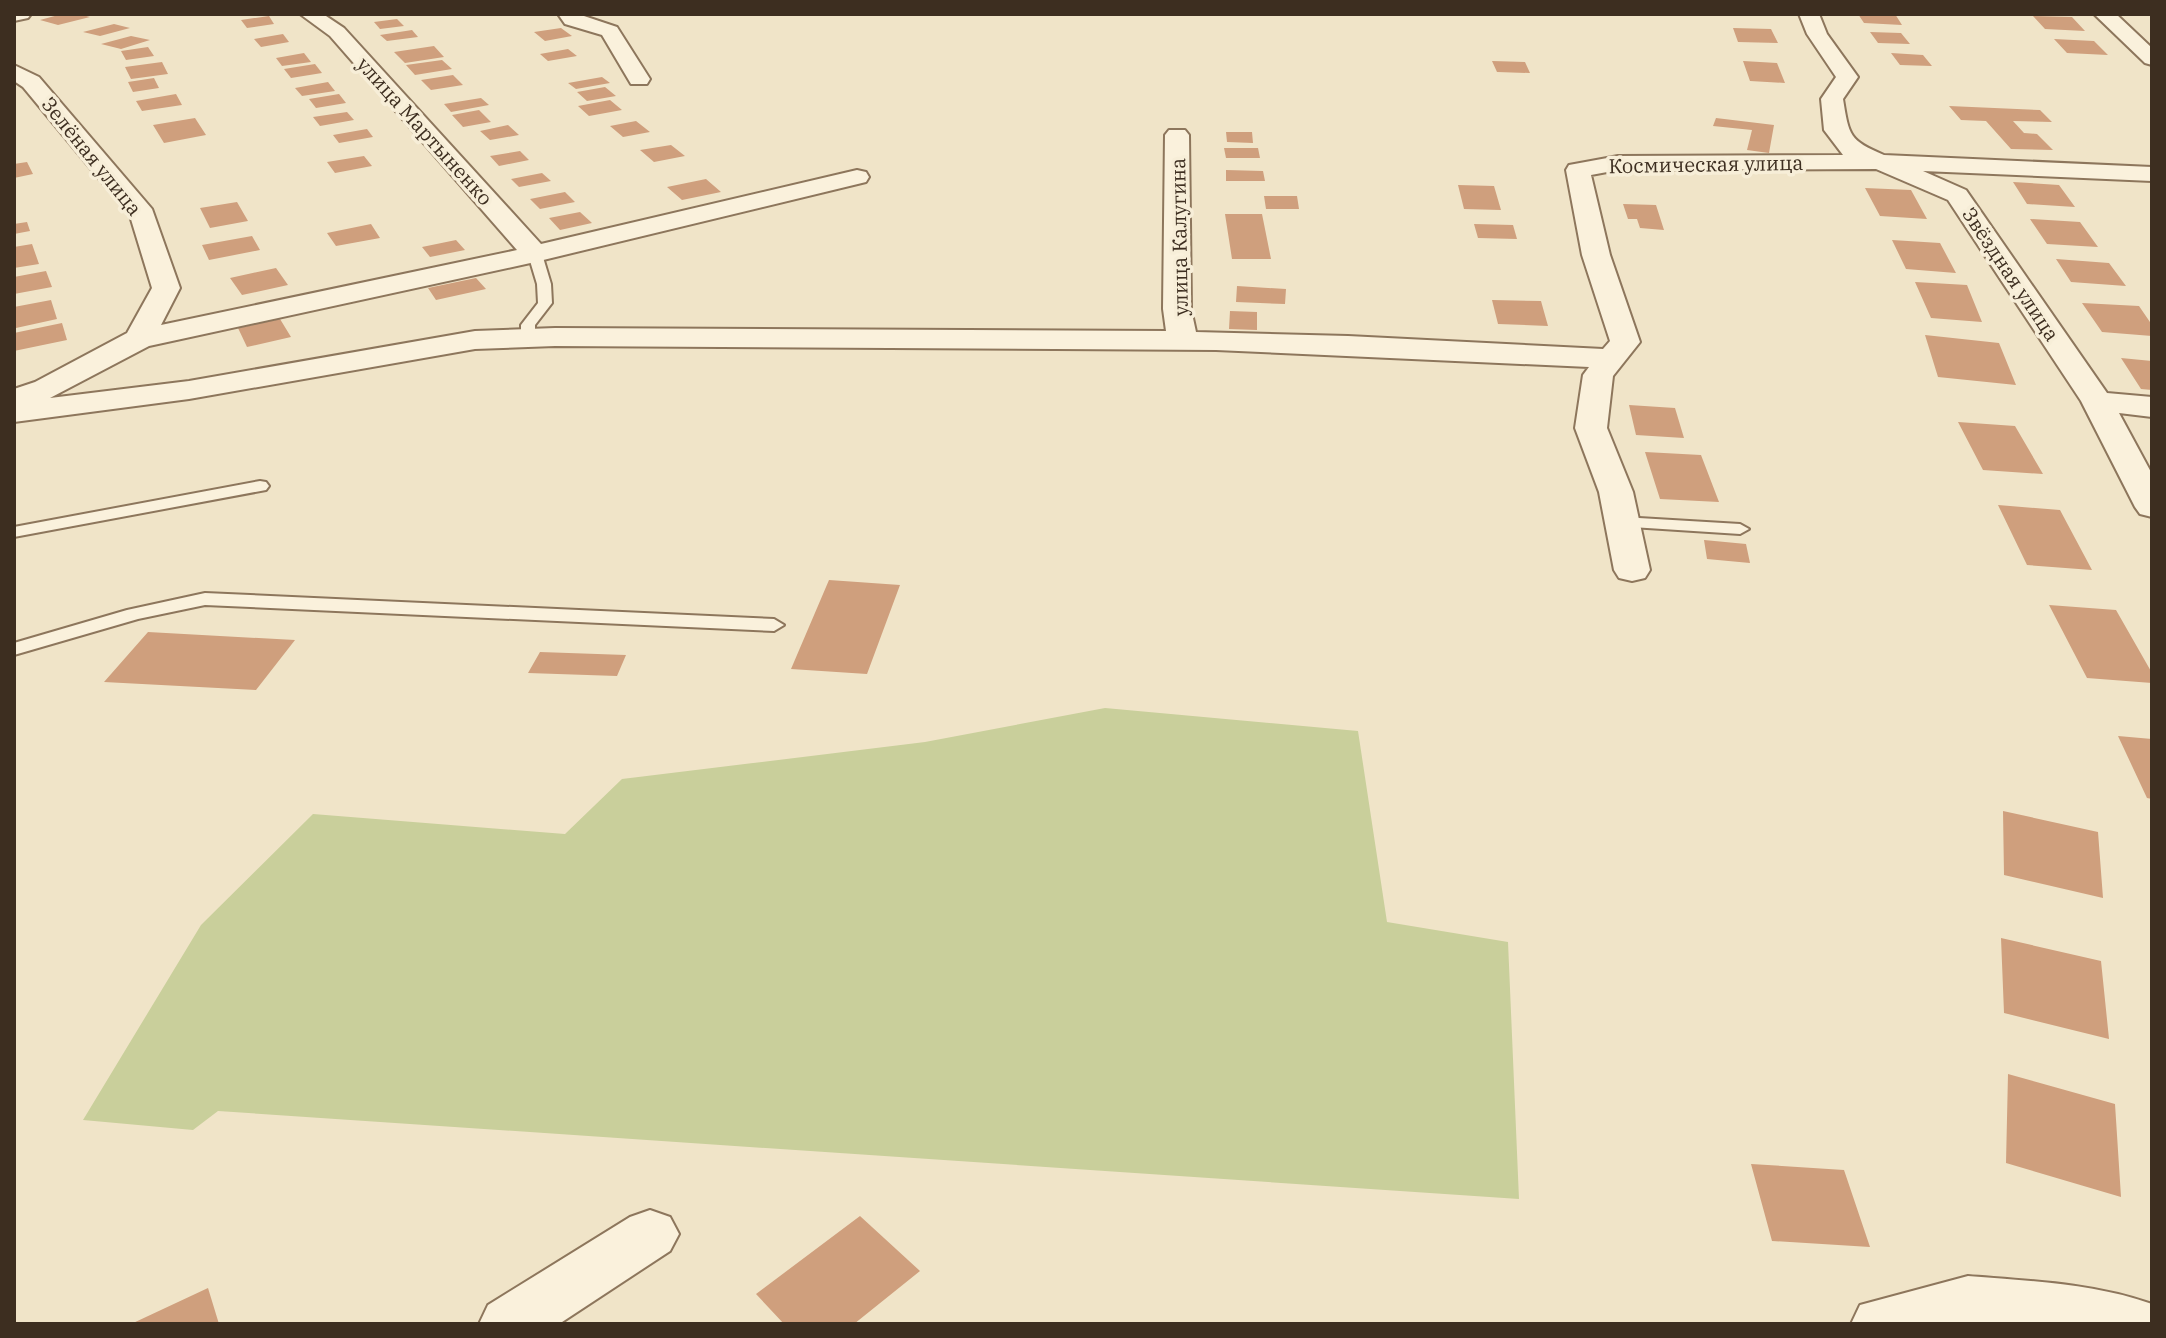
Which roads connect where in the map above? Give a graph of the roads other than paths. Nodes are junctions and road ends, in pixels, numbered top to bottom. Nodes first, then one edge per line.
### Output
1 (21, 14) edge
2 (310, 14) edge
3 (568, 14) edge
4 (1809, 14) edge
5 (2104, 14) edge
6 (14, 15) edge
7 (2143, 42) edge
8 (2152, 59) edge
9 (14, 71) edge
10 (639, 79) dead end
11 (1177, 135) dead end
12 (1873, 162) junction
13 (2152, 174) edge
14 (857, 177) dead end
15 (535, 254) junction
16 (528, 338) junction
17 (1182, 338) junction
18 (139, 339) junction
19 (1612, 359) junction
20 (14, 399) edge
21 (2097, 401) junction
22 (2152, 407) edge
23 (14, 412) edge
24 (260, 486) dead end
25 (2152, 507) edge
26 (1622, 522) junction
27 (1740, 529) dead end
28 (14, 532) edge
29 (1632, 570) dead end
30 (774, 625) dead end
31 (14, 649) edge
32 (650, 1234) dead end
33 (509, 1324) edge
34 (1881, 1324) edge
35 (2133, 1324) edge

1 - 6 street
2 - 15 street, улица Мартыненко
3 - 10 street
4 - 12 street, Звёздная улица
5 - 7 street
7 - 8 street
9 - 18 street, Зелёная улица
11 - 17 street, улица Калугина
12 - 13 street
12 - 19 street, Космическая улица
12 - 21 street, Звёздная улица
14 - 15 street
15 - 16 lane
15 - 18 street
16 - 17 street
16 - 23 street
17 - 19 street
18 - 20 street
19 - 26 street, Космическая улица
21 - 22 street
21 - 25 street, Звёздная улица
24 - 28 lane
26 - 27 lane
26 - 29 street, Космическая улица
30 - 31 lane
32 - 33 street
34 - 35 street

